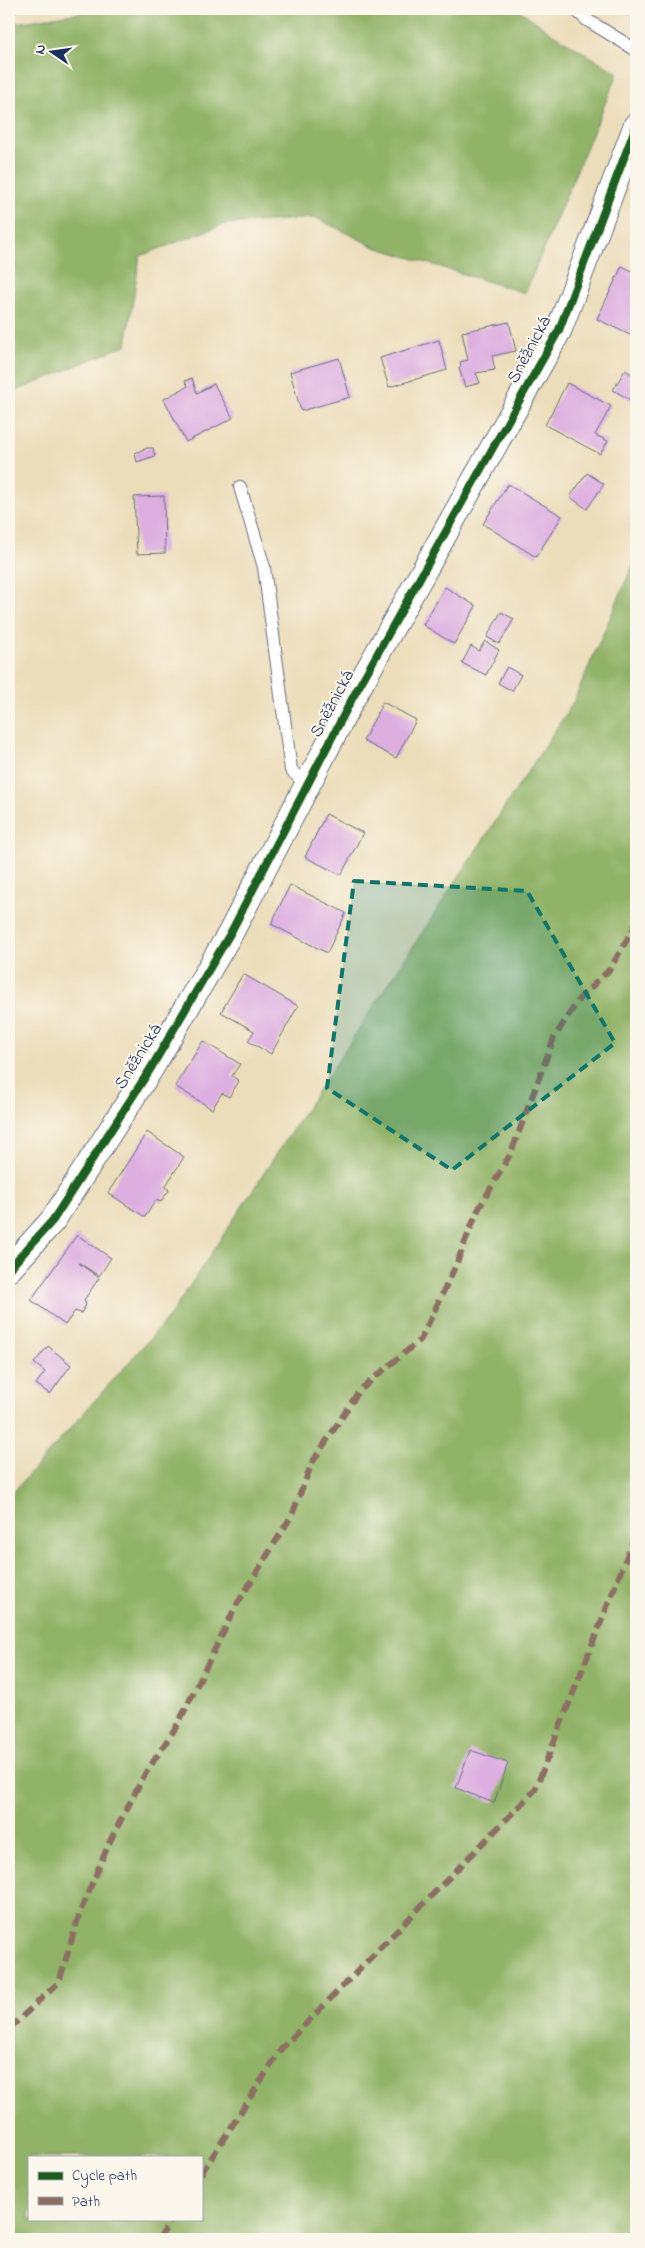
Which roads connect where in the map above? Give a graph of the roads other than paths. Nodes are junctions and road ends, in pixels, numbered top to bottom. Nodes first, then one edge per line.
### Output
1 (575, 9) edge
2 (636, 50) edge
3 (636, 126) edge
4 (240, 487) dead end
5 (307, 785) junction
6 (9, 1269) edge

1 - 2 lane
3 - 5 street, Sněžnická
4 - 5 lane
5 - 6 street, Sněžnická

